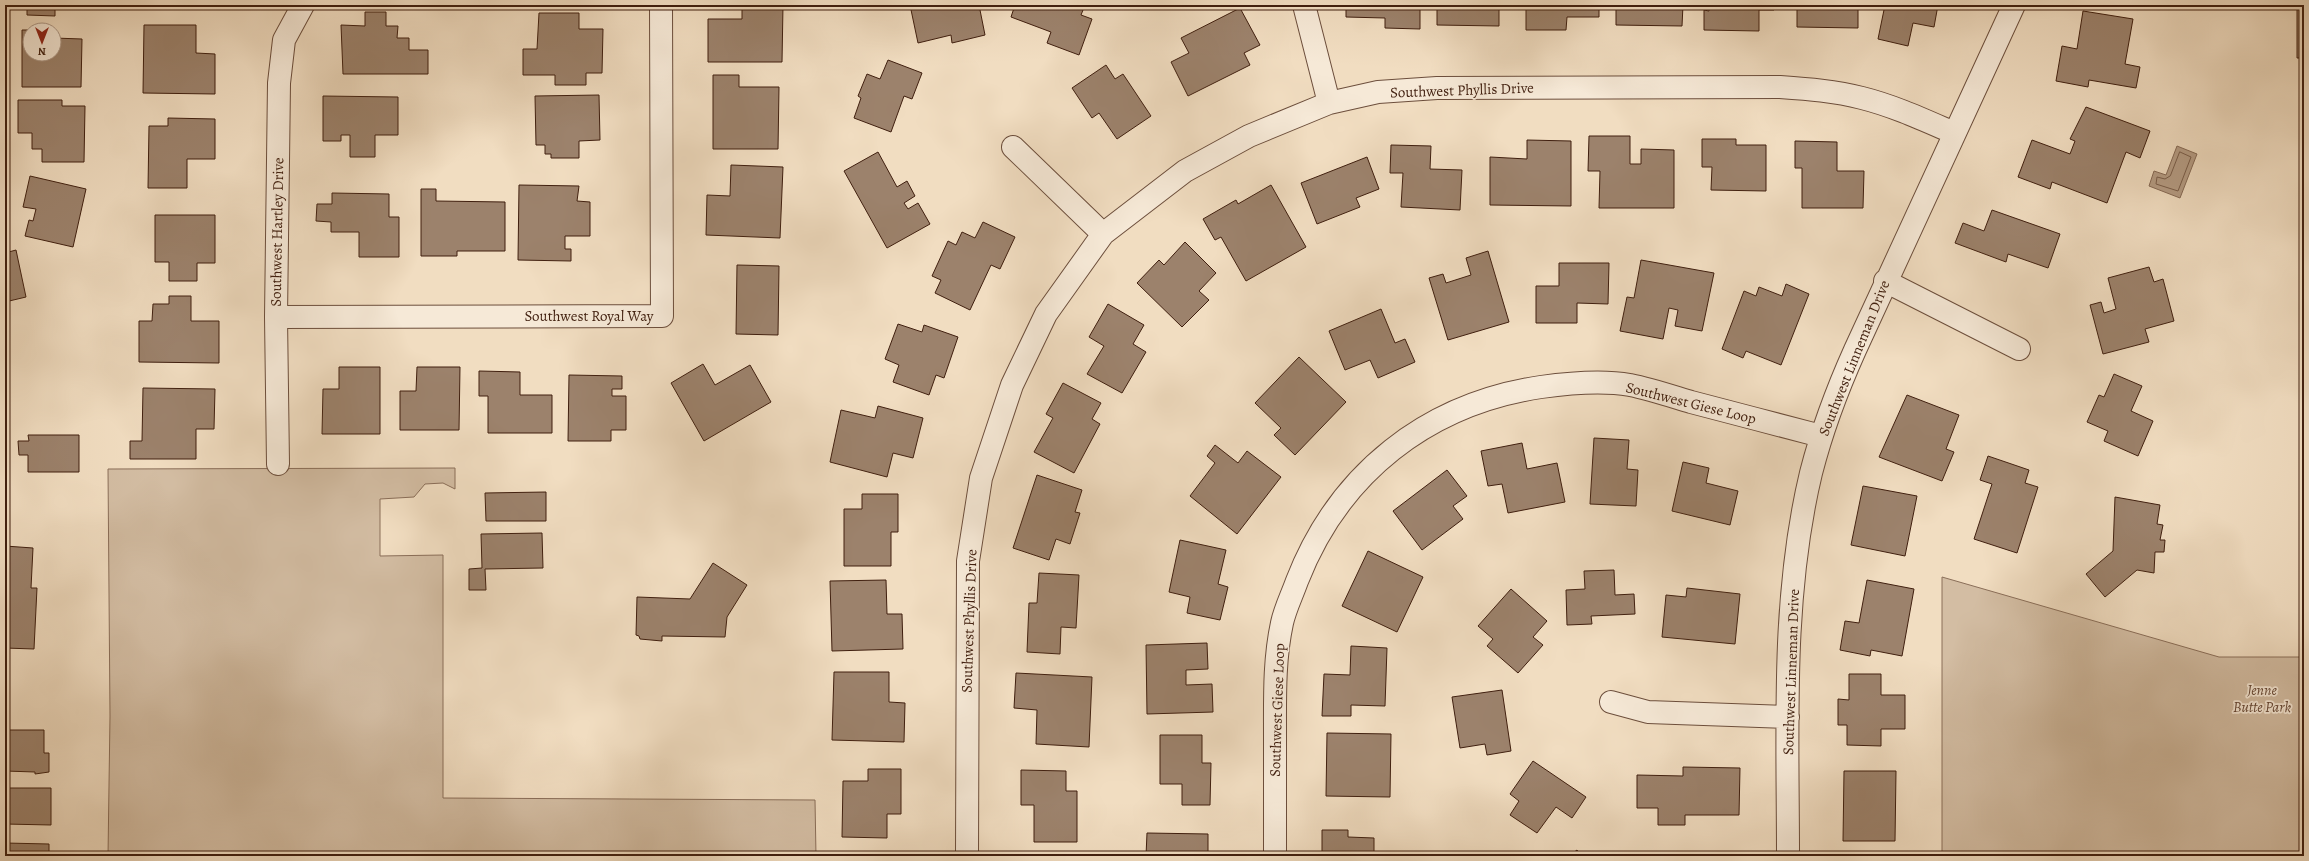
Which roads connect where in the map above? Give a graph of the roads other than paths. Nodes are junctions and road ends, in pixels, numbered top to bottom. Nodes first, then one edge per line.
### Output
1 (303, 5) edge
2 (661, 5) edge
3 (1304, 5) edge
4 (2014, 5) edge
5 (1329, 103) junction
6 (1954, 133) junction
7 (1013, 147) dead end
8 (1103, 234) junction
9 (1885, 281) junction
10 (276, 317) junction
11 (2019, 348) dead end
12 (1821, 436) junction
13 (278, 464) dead end
14 (1611, 702) dead end
15 (1788, 717) junction
16 (967, 856) edge
17 (1275, 856) edge
18 (1788, 856) edge

1 - 10 street, Southwest Hartley Drive
2 - 10 street, Southwest Royal Way
3 - 5 street
4 - 6 street, Southwest Linneman Drive
5 - 6 street, Southwest Phyllis Drive
5 - 8 street, Southwest Phyllis Drive
6 - 9 street, Southwest Linneman Drive
7 - 8 street
8 - 16 street, Southwest Phyllis Drive
9 - 11 street
9 - 12 street, Southwest Linneman Drive
10 - 13 street, Southwest Hartley Drive
12 - 15 street, Southwest Linneman Drive
12 - 17 street, Southwest Giese Loop
14 - 15 street
15 - 18 street, Southwest Linneman Drive

